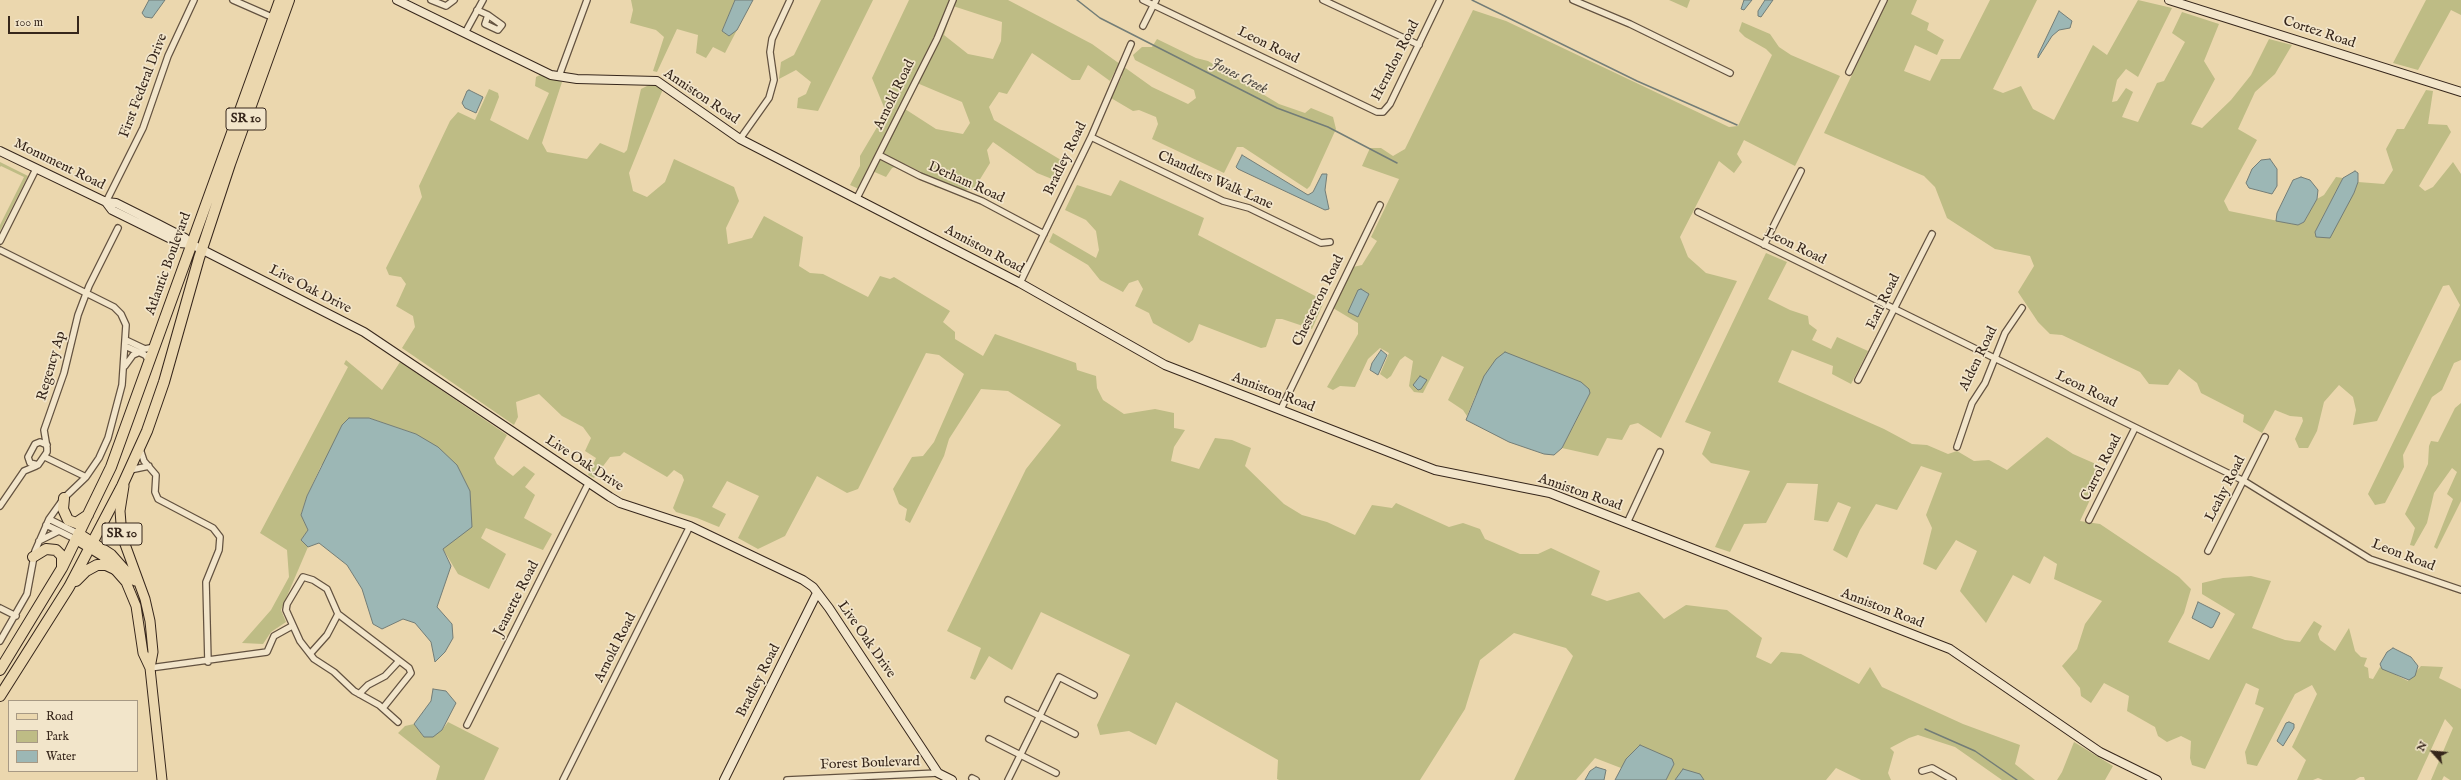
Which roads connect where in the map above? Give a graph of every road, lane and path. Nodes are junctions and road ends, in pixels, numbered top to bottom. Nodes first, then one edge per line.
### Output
1 (194, 0) edge
2 (233, 0) edge
3 (280, 0) edge
4 (289, 0) edge
5 (397, 0) edge
6 (431, 0) edge
7 (454, 0) edge
8 (482, 0) edge
9 (587, 0) edge
10 (790, 0) edge
11 (953, 0) edge
12 (1143, 0) edge
13 (1323, 0) edge
14 (1440, 0) edge
15 (1573, 0) edge
16 (1884, 0) edge
17 (2171, 0) edge
18 (1155, 3) edge
19 (477, 10) junction
20 (488, 15) dead end
21 (274, 18) junction
22 (1144, 26) dead end
23 (465, 33) junction
24 (1131, 44) dead end
25 (1419, 45) junction
26 (1849, 72) dead end
27 (1730, 73) dead end
28 (559, 76) junction
29 (249, 84) junction
30 (2461, 92) edge
31 (254, 98) junction
32 (1383, 112) joint
33 (1091, 137) junction
34 (740, 139) junction
35 (0, 151) edge
36 (879, 155) junction
37 (36, 169) junction
38 (1801, 171) dead end
39 (857, 198) junction
40 (106, 202) junction
41 (1380, 205) dead end
42 (1698, 212) dead end
43 (118, 228) dead end
44 (1044, 234) junction
45 (1932, 234) dead end
46 (0, 241) edge
47 (1330, 242) dead end
48 (191, 244) junction
49 (1764, 245) junction
50 (0, 250) edge
51 (202, 250) junction
52 (1020, 283) junction
53 (86, 293) junction
54 (2022, 308) dead end
55 (1894, 309) junction
56 (125, 343) junction
57 (155, 347) junction
58 (140, 352) junction
59 (1995, 359) junction
60 (150, 362) junction
61 (124, 368) junction
62 (1858, 380) dead end
63 (1281, 409) junction
64 (2135, 428) junction
65 (44, 430) junction
66 (2265, 437) dead end
67 (38, 442) junction
68 (47, 445) junction
69 (140, 447) junction
70 (1956, 447) dead end
71 (1660, 452) dead end
72 (45, 457) junction
73 (28, 459) junction
74 (36, 466) junction
75 (149, 466) junction
76 (24, 471) junction
77 (129, 471) junction
78 (86, 477) junction
79 (2244, 481) junction
80 (588, 484) junction
81 (64, 498) junction
82 (0, 506) edge
83 (90, 514) junction
84 (49, 519) junction
85 (2089, 520) dead end
86 (1626, 523) junction
87 (46, 525) junction
88 (690, 526) junction
89 (59, 531) junction
90 (78, 537) junction
91 (39, 541) junction
92 (92, 544) junction
93 (2208, 551) dead end
94 (33, 557) junction
95 (62, 568) junction
96 (119, 571) junction
97 (2461, 590) edge
98 (817, 593) junction
99 (144, 594) junction
100 (64, 595) junction
101 (0, 608) edge
102 (338, 614) junction
103 (16, 616) junction
104 (292, 626) junction
105 (0, 641) edge
106 (310, 654) junction
107 (399, 661) junction
108 (208, 662) junction
109 (150, 668) junction
110 (0, 670) edge
111 (359, 694) junction
112 (1094, 695) dead end
113 (0, 696) edge
114 (1008, 700) dead end
115 (383, 708) junction
116 (1040, 716) junction
117 (398, 722) dead end
118 (467, 725) dead end
119 (1075, 734) dead end
120 (989, 739) dead end
121 (1020, 755) junction
122 (1922, 770) dead end
123 (938, 773) junction
124 (1056, 773) dead end
125 (162, 780) edge
126 (563, 780) edge
127 (724, 780) edge
128 (787, 780) edge
129 (952, 780) edge
130 (1008, 780) edge
131 (1953, 780) edge
132 (2157, 780) edge

1 - 40 street, First Federal Drive
2 - 21 street
3 - 21 highway, Atlantic Boulevard / SR 10
4 - 31 highway, Atlantic Boulevard / SR 10
5 - 23 street, Anniston Road
6 - 7 street
8 - 19 street
9 - 28 street
10 - 34 street
11 - 36 street, Arnold Road
12 - 18 street, Leon Road
13 - 25 street
14 - 25 street, Herndon Road
15 - 27 street
16 - 26 street
17 - 30 street, Cortez Road
18 - 22 street
18 - 32 street, Leon Road
19 - 20 street
19 - 23 street
21 - 29 highway, Atlantic Boulevard / SR 10
23 - 28 street, Anniston Road
24 - 33 street, Bradley Road
25 - 32 street, Herndon Road
28 - 34 street, Anniston Road
29 - 31 highway
29 - 48 highway, Atlantic Boulevard / SR 10
31 - 51 highway, Atlantic Boulevard / SR 10
33 - 44 street, Bradley Road
33 - 47 street, Chandlers Walk Lane
34 - 39 street, Anniston Road
35 - 37 street, Monument Road
36 - 39 street, Arnold Road
36 - 44 street, Derham Road
37 - 40 street, Monument Road
37 - 46 street
38 - 49 street
39 - 52 street, Anniston Road
40 - 48 street, Monument Road
41 - 63 street, Chesterton Road
42 - 49 street, Leon Road
43 - 53 street, Regency Ap
44 - 52 street, Bradley Road
45 - 55 street, Earl Road
48 - 51 street, Monument Road
48 - 57 highway, Atlantic Boulevard / SR 10
49 - 55 street, Leon Road
50 - 53 street
51 - 69 highway, Atlantic Boulevard / SR 10
51 - 80 street, Live Oak Drive
52 - 63 street, Anniston Road
53 - 56 street
53 - 65 street, Regency Ap
54 - 59 street, Alden Road
55 - 59 street, Leon Road
55 - 62 street, Earl Road
56 - 57 street
56 - 58 street
56 - 61 street
57 - 60 highway, Atlantic Boulevard / SR 10
58 - 60 street
58 - 61 street
59 - 64 street, Leon Road
59 - 70 street, Alden Road
60 - 83 highway, Atlantic Boulevard / SR 10
61 - 78 street
63 - 86 street, Anniston Road
64 - 79 street, Leon Road
64 - 85 street, Carrol Road
65 - 67 street, Regency Ap
65 - 68 street
66 - 79 street, Leahy Road
67 - 68 street
67 - 73 street
68 - 72 street
69 - 75 street
69 - 77 highway, Atlantic Boulevard / SR 10
71 - 86 street
72 - 74 street
72 - 78 street
73 - 74 street
73 - 76 street
74 - 76 street
75 - 77 street
75 - 108 street
76 - 82 street
77 - 92 highway, Atlantic Boulevard
77 - 99 main road, Atlantic Boulevard / SR 10
78 - 81 street
79 - 93 street, Leahy Road
79 - 97 street, Leon Road
80 - 88 street, Live Oak Drive
80 - 118 street, Jeanette Road
81 - 83 highway
81 - 84 street
83 - 90 highway, Atlantic Boulevard / SR 10
84 - 87 street
84 - 90 street
86 - 132 street, Anniston Road
87 - 89 street
87 - 91 street
88 - 98 street, Live Oak Drive
88 - 126 street, Arnold Road
89 - 90 street
89 - 91 street
90 - 92 main road, Atlantic Boulevard / SR 10
90 - 95 highway
91 - 94 street
92 - 96 main road, Atlantic Boulevard / SR 10
92 - 99 main road
92 - 100 highway
94 - 95 highway
94 - 103 street
95 - 110 highway
96 - 100 highway
96 - 109 main road, Atlantic Boulevard / SR 10
98 - 123 street, Live Oak Drive
98 - 127 street, Bradley Road
99 - 109 main road, Atlantic Boulevard / SR 10
100 - 113 highway
101 - 103 street
102 - 104 street
102 - 106 street
102 - 107 street
103 - 105 street
104 - 106 street
104 - 108 street
106 - 111 street
107 - 111 street
107 - 115 street
108 - 109 street
109 - 125 main road, Atlantic Boulevard / SR 10
111 - 115 street
112 - 116 street
114 - 116 street
115 - 117 street
116 - 119 street
116 - 121 street
120 - 121 street
121 - 124 street
121 - 130 street
122 - 131 street
123 - 128 street, Forest Boulevard
123 - 129 street, Forest Boulevard

